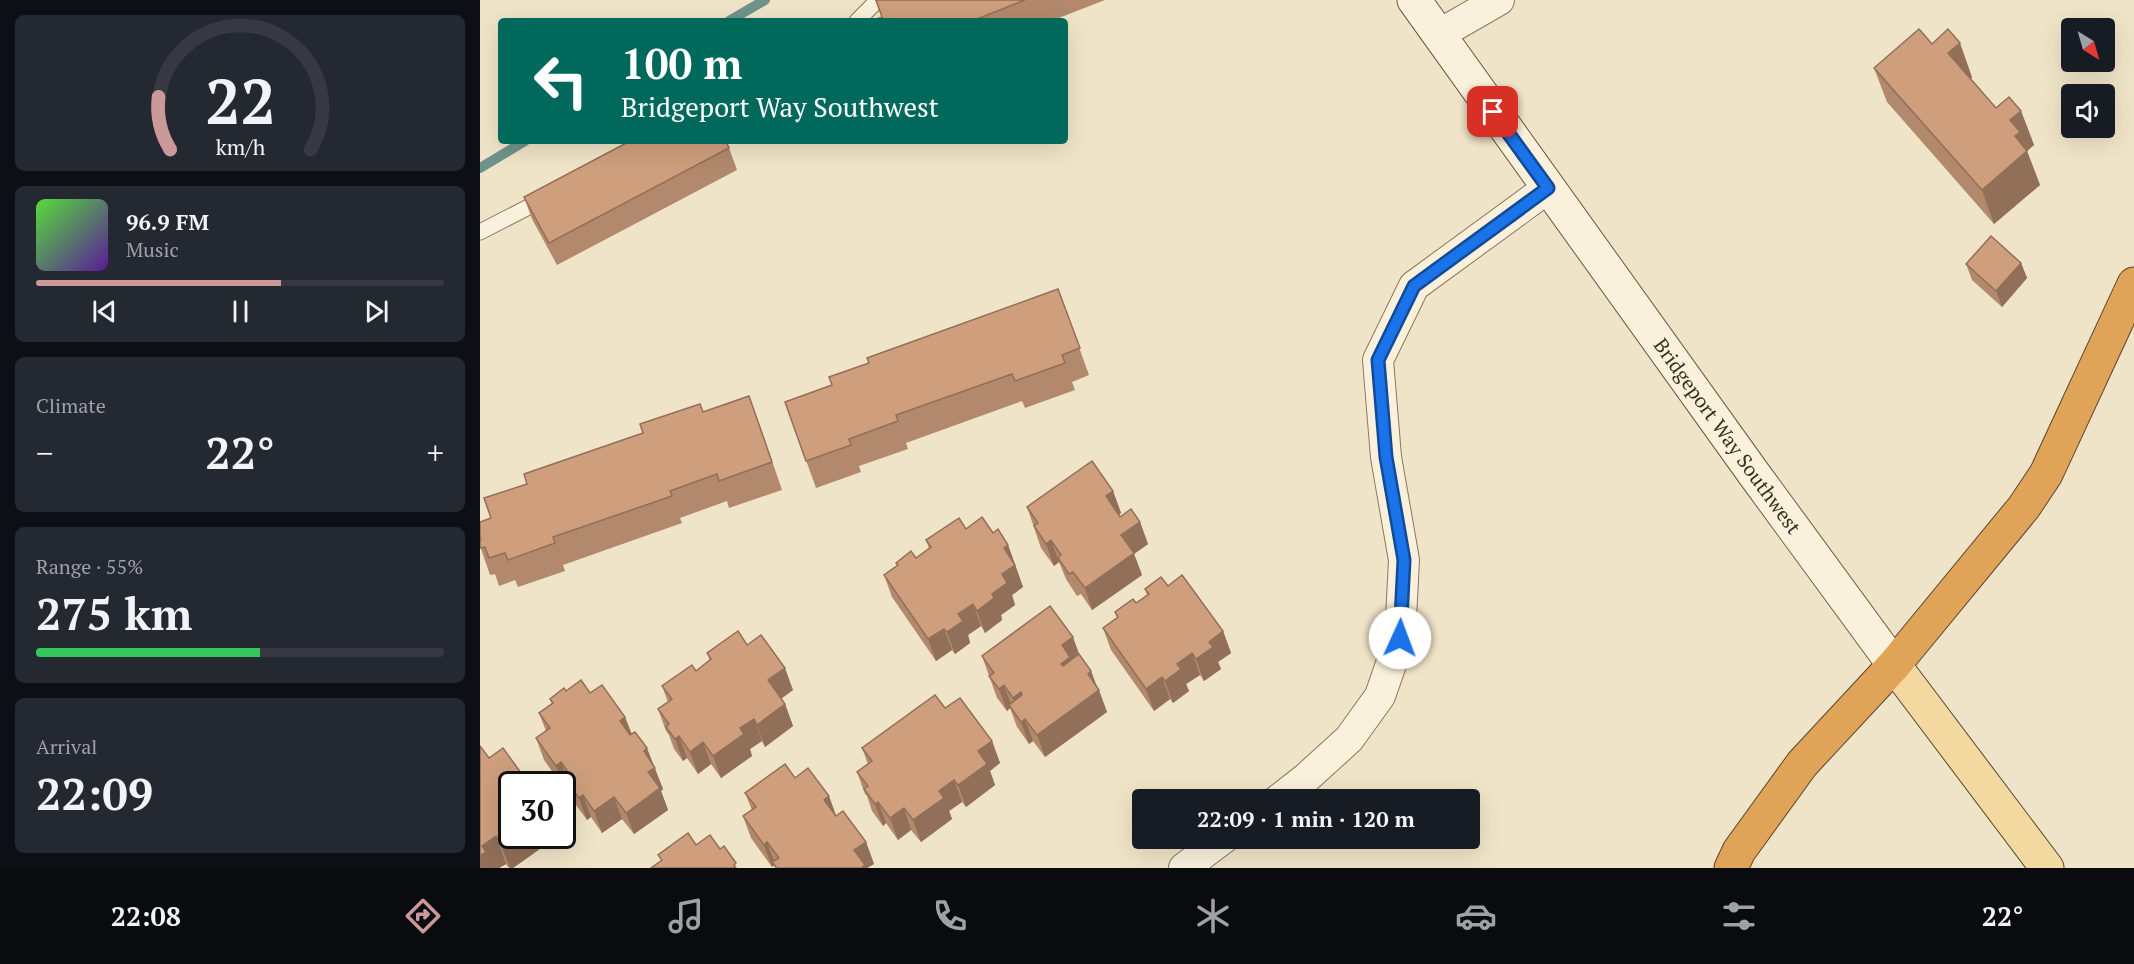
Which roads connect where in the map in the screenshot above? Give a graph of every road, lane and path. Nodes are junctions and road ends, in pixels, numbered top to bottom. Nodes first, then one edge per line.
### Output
1 (878, 0) edge
2 (1414, 0) edge
3 (1499, 0) edge
4 (860, 18) edge
5 (1438, 35) junction
6 (1548, 188) junction
7 (564, 189) edge
8 (480, 232) edge
9 (2134, 284) edge
10 (1894, 665) junction
11 (1292, 789) edge
12 (1209, 849) edge
13 (1184, 868) edge
14 (1731, 868) edge
15 (2047, 868) edge

1 - 4 lane
2 - 5 main road, Bridgeport Way Southwest
3 - 5 street
5 - 6 main road, Bridgeport Way Southwest
6 - 10 main road, Bridgeport Way Southwest
6 - 11 street
7 - 8 lane
9 - 10 highway
10 - 14 highway
10 - 15 main road, Bridgeport Way Southwest
12 - 13 street

